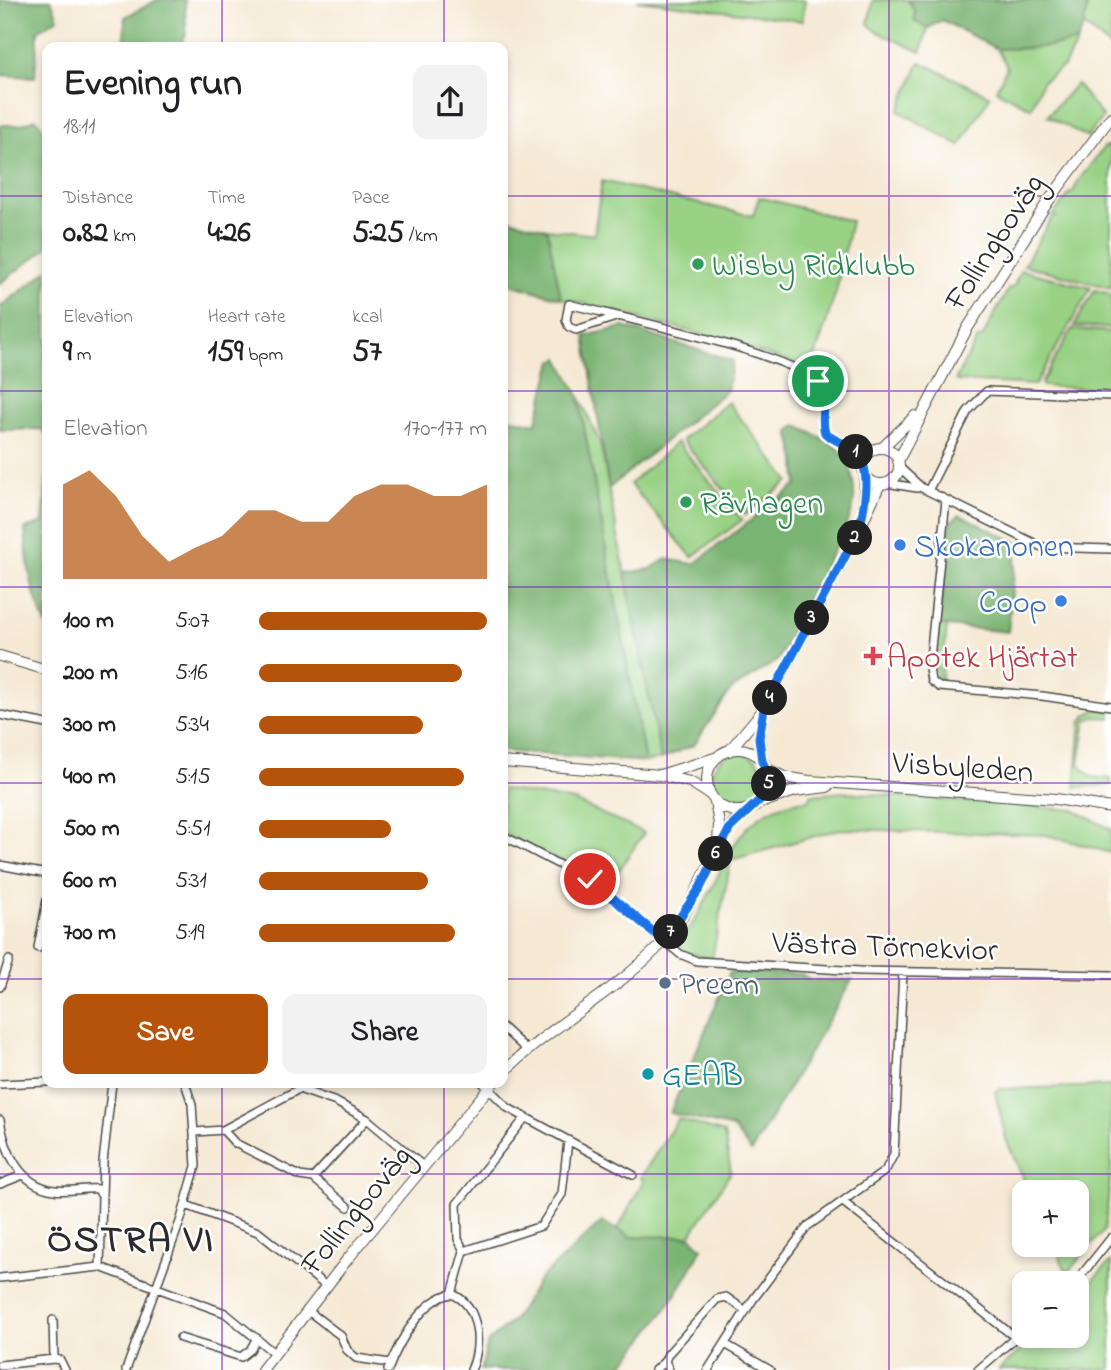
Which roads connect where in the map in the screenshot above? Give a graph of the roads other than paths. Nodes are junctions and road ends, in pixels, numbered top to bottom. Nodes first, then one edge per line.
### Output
1 (1111, 117) edge
2 (616, 317) junction
3 (1111, 396) edge
4 (929, 400) junction
5 (848, 446) junction
6 (878, 449) junction
7 (899, 464) junction
8 (864, 468) junction
9 (883, 484) junction
10 (925, 490) junction
11 (946, 500) junction
12 (859, 530) junction
13 (1111, 549) edge
14 (1, 657) edge
15 (42, 669) edge
16 (1111, 706) edge
17 (764, 709) junction
18 (0, 715) edge
19 (42, 723) edge
20 (729, 751) junction
21 (718, 757) junction
22 (508, 762) edge
23 (765, 765) junction
24 (660, 775) junction
25 (849, 785) junction
26 (714, 798) junction
27 (1111, 800) edge
28 (1073, 801) junction
29 (760, 803) junction
30 (1111, 808) edge
31 (746, 810) junction
32 (508, 838) edge
33 (717, 851) junction
34 (0, 865) edge
35 (42, 873) edge
36 (42, 927) edge
37 (664, 941) junction
38 (38, 948) dead end
39 (9, 960) dead end
40 (903, 972) junction
41 (1111, 975) edge
42 (0, 987) edge
43 (508, 1033) edge
44 (527, 1050) junction
45 (508, 1067) edge
46 (42, 1082) edge
47 (0, 1084) edge
48 (112, 1088) edge
49 (187, 1088) edge
50 (296, 1088) edge
51 (304, 1088) edge
52 (486, 1088) edge
53 (491, 1088) edge
54 (525, 1118) junction
55 (367, 1119) junction
56 (0, 1120) edge
57 (223, 1130) junction
58 (195, 1132) junction
59 (568, 1141) junction
60 (423, 1166) junction
61 (23, 1175) junction
62 (634, 1175) dead end
63 (313, 1178) junction
64 (0, 1184) edge
65 (102, 1199) junction
66 (843, 1202) junction
67 (186, 1205) junction
68 (348, 1207) dead end
69 (1111, 1238) edge
70 (464, 1251) junction
71 (100, 1267) junction
72 (1085, 1271) edge
73 (0, 1278) edge
74 (326, 1286) junction
75 (156, 1287) junction
76 (452, 1294) junction
77 (307, 1310) junction
78 (746, 1311) junction
79 (53, 1320) dead end
80 (1012, 1335) edge
81 (180, 1338) dead end
82 (257, 1338) junction
83 (1012, 1341) edge
84 (725, 1344) junction
85 (274, 1353) junction
86 (54, 1359) junction
87 (666, 1361) junction
88 (0, 1365) edge
89 (29, 1367) edge
90 (389, 1367) edge
91 (65, 1370) edge
92 (126, 1370) edge
93 (262, 1370) edge
94 (471, 1370) edge
95 (655, 1370) edge
96 (669, 1370) edge
97 (708, 1370) edge
98 (769, 1370) edge
99 (978, 1370) edge

1 - 4 main road, Follingboväg
2 - 2 street
2 - 5 street
3 - 10 street
4 - 6 main road, Follingboväg
4 - 7 main road, Follingboväg
5 - 6 street
5 - 8 street
6 - 7 main road
6 - 8 main road
7 - 9 main road
7 - 10 street
8 - 9 main road
8 - 12 main road
9 - 10 street
9 - 12 main road
10 - 11 street
11 - 13 street
11 - 16 street
12 - 17 main road
14 - 15 main road
17 - 20 main road
17 - 23 main road
18 - 19 street
20 - 21 main road
20 - 23 main road
21 - 24 main road
21 - 26 main road
22 - 24 main road
23 - 25 main road, Visbyleden
23 - 29 main road
24 - 26 main road
25 - 28 main road, Visbyleden
25 - 29 main road, Visbyleden
26 - 31 main road
26 - 33 main road
27 - 28 main road, Visbyleden
28 - 30 main road, Visbyleden
29 - 31 main road
31 - 33 main road
32 - 37 street, Västra Törnekvior
33 - 37 main road
34 - 35 street
36 - 38 street
37 - 40 street, Västra Törnekvior
37 - 44 main road
39 - 42 street
40 - 41 street, Västra Törnekvior
40 - 66 street
43 - 44 street
44 - 45 main road
46 - 47 street
48 - 65 street
49 - 58 street
50 - 57 street
51 - 55 street
52 - 60 main road, Follingboväg
53 - 54 street
54 - 59 street
54 - 70 street
55 - 60 street
55 - 63 street
56 - 61 street
57 - 58 street
57 - 63 street
58 - 67 street
59 - 62 street
59 - 70 street
60 - 74 main road, Follingboväg
61 - 64 street
61 - 65 street
63 - 68 street
65 - 71 street
66 - 78 street
66 - 80 street
67 - 74 street
67 - 75 street
69 - 72 street
70 - 76 street
71 - 73 street
71 - 75 street
74 - 77 main road, Follingboväg
75 - 82 street
75 - 92 street
76 - 90 street
76 - 94 street
77 - 85 main road, Follingboväg
77 - 90 street
78 - 84 street
78 - 87 street
79 - 86 street
81 - 82 street
82 - 85 street
83 - 99 street
84 - 97 street
84 - 98 street
85 - 93 main road, Follingboväg
86 - 89 street
86 - 91 street
87 - 95 street
87 - 96 street
88 - 89 street

